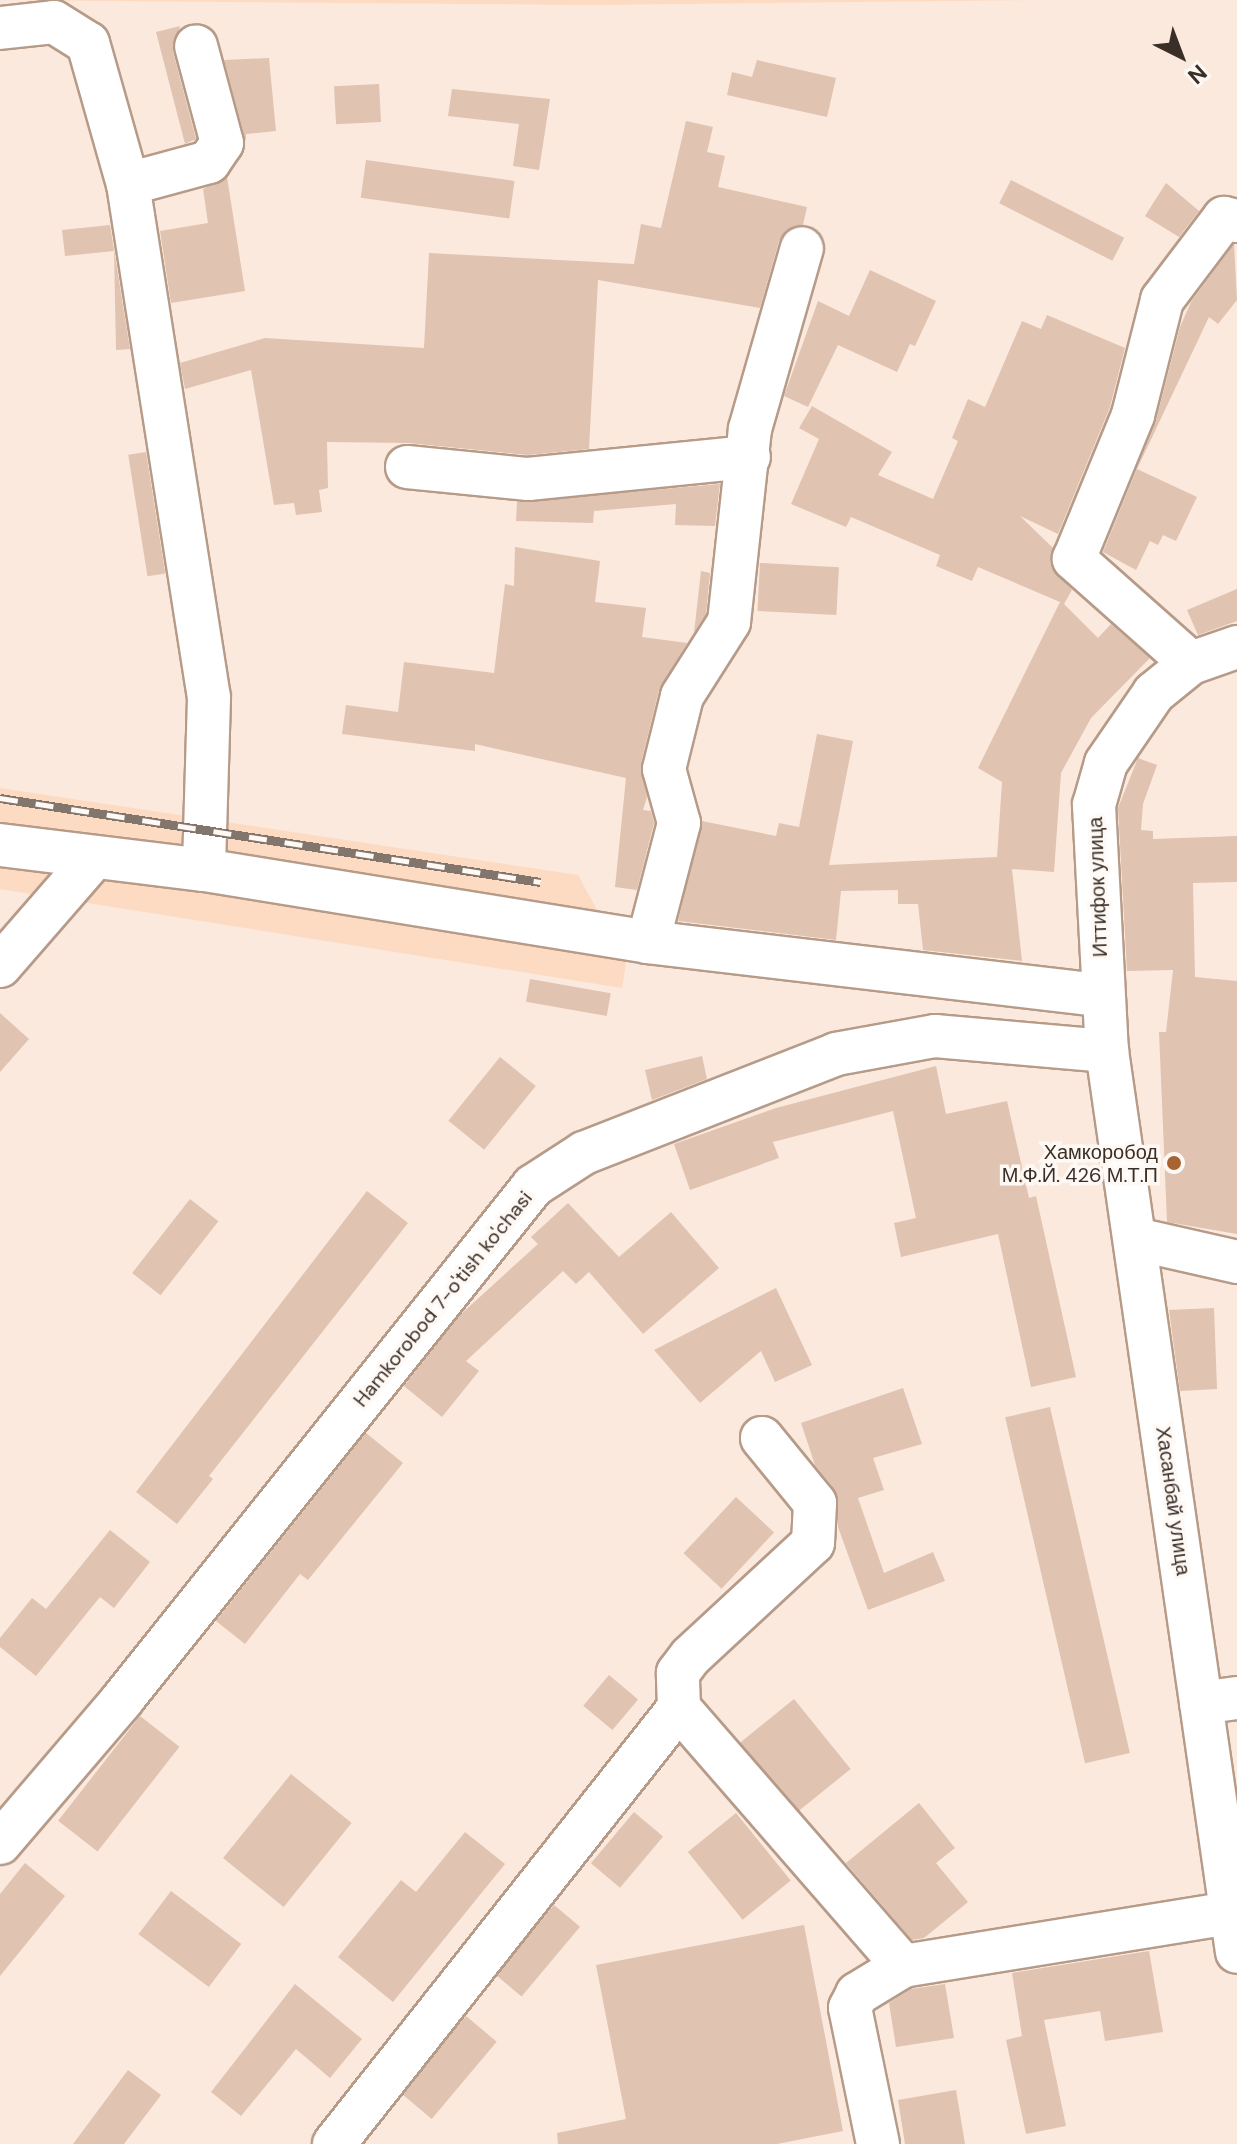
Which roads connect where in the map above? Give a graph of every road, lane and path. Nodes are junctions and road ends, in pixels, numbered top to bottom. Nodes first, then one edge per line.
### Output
1 (0, 28) edge
2 (196, 46) dead end
3 (128, 184) junction
4 (1237, 221) edge
5 (802, 248) dead end
6 (749, 457) junction
7 (407, 467) dead end
8 (1237, 647) edge
9 (1191, 663) junction
10 (0, 845) edge
11 (93, 859) junction
12 (204, 870) junction
13 (648, 942) junction
14 (0, 966) edge
15 (1102, 995) junction
16 (1107, 1051) junction
17 (1136, 1239) junction
18 (1237, 1262) edge
19 (762, 1438) dead end
20 (1219, 1701) edge
21 (679, 1708) junction
22 (0, 1843) edge
23 (1234, 1933) edge
24 (903, 1966) junction
25 (334, 2144) edge
26 (878, 2144) edge

1 - 3 street
2 - 3 street
3 - 12 street
4 - 9 street
5 - 6 street
6 - 7 street
6 - 13 street
8 - 9 street, Иттифок улица
9 - 15 street, Иттифок улица
10 - 11 street
11 - 12 street
11 - 14 street
12 - 13 street
13 - 15 street
15 - 16 street, Иттифок улица
16 - 17 street, Хасанбай улица
16 - 22 street, Hamkorobod 7-o'tish ko'chasi
17 - 18 street
17 - 20 street, Хасанбай улица
19 - 21 street
20 - 23 street, Хасанбай улица
21 - 24 street
21 - 25 street
23 - 24 street
24 - 26 street

